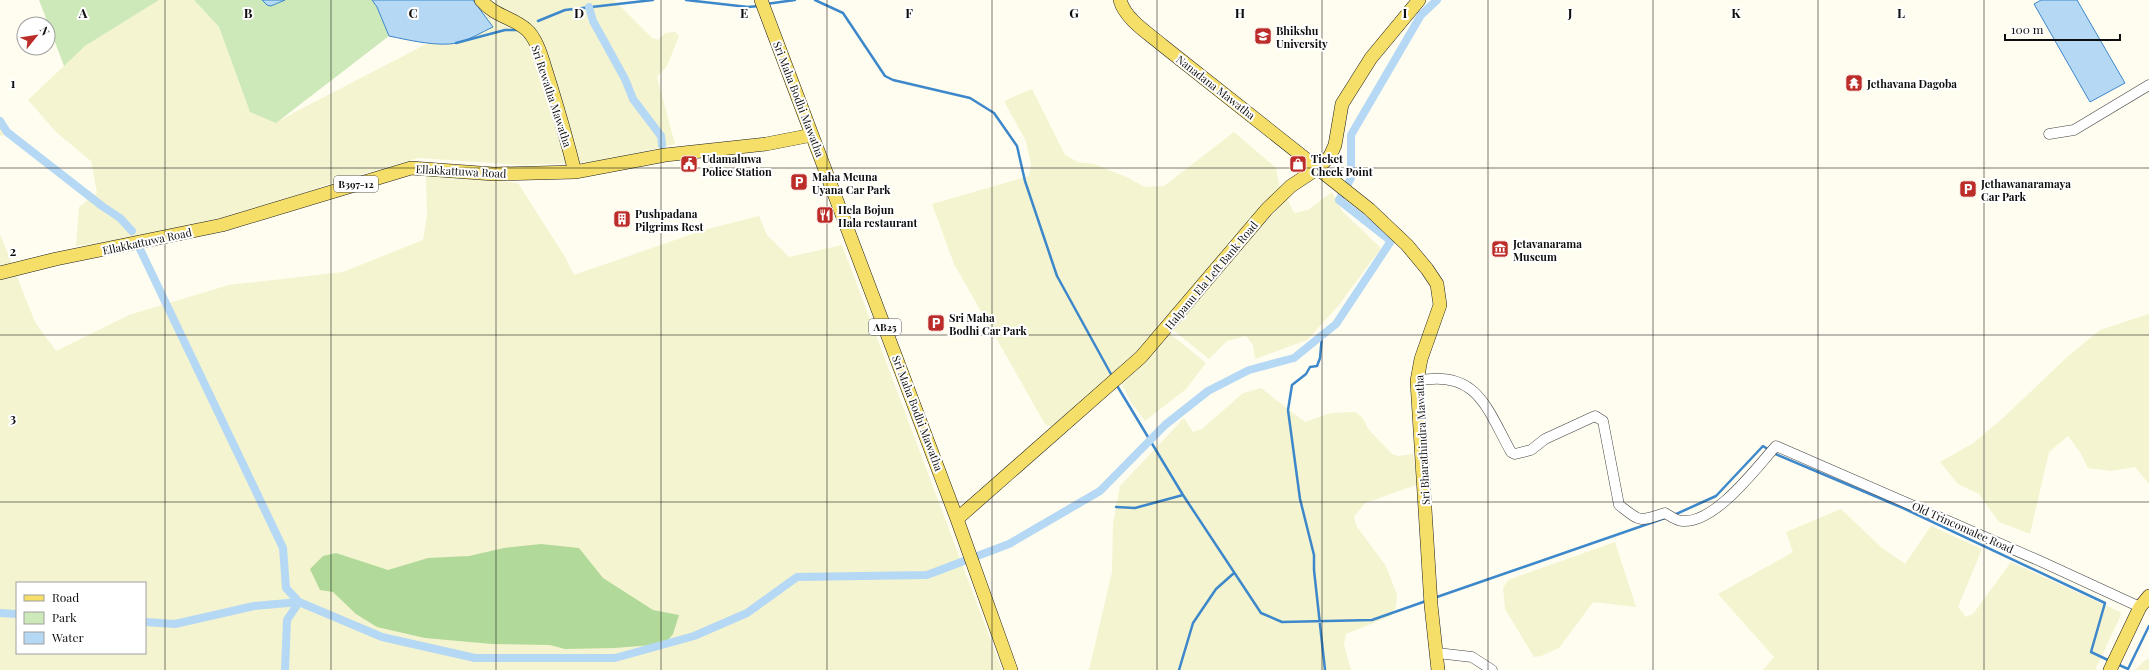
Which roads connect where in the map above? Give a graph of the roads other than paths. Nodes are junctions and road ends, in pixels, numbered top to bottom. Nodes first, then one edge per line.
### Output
1 (481, 0) edge
2 (761, 0) edge
3 (1120, 0) edge
4 (1419, 0) edge
5 (2149, 84) edge
6 (2049, 134) dead end
7 (812, 135) junction
8 (1322, 171) junction
9 (575, 172) junction
10 (0, 273) edge
11 (1417, 381) junction
12 (957, 519) junction
13 (2149, 596) edge
14 (2144, 609) edge
15 (1437, 653) junction
16 (1008, 669) edge
17 (1438, 670) edge
18 (1492, 670) edge
19 (2110, 670) edge

1 - 9 main road, Sri Rewatha Mawatha
2 - 7 main road, Sri Maha Bodhi Mawatha / AB25
3 - 8 main road, Nanadana Mawatha
4 - 8 main road, Halpanu Ela Left Bank Road
5 - 6 street
7 - 9 main road, Ellakkattuwa Road / B397-12
7 - 12 main road, Sri Maha Bodhi Mawatha / AB25
8 - 11 main road, Sri Bharathindra Mawatha
8 - 12 main road, Halpanu Ela Left Bank Road
9 - 10 main road, Ellakkattuwa Road / B397-12
11 - 14 street, Old Trincomalee Road
11 - 15 main road, Sri Bharathindra Mawatha
12 - 16 main road, Sri Maha Bodhi Mawatha / AB25
13 - 14 main road
14 - 19 main road
15 - 17 main road, Sri Bharathindra Mawatha
15 - 18 street

